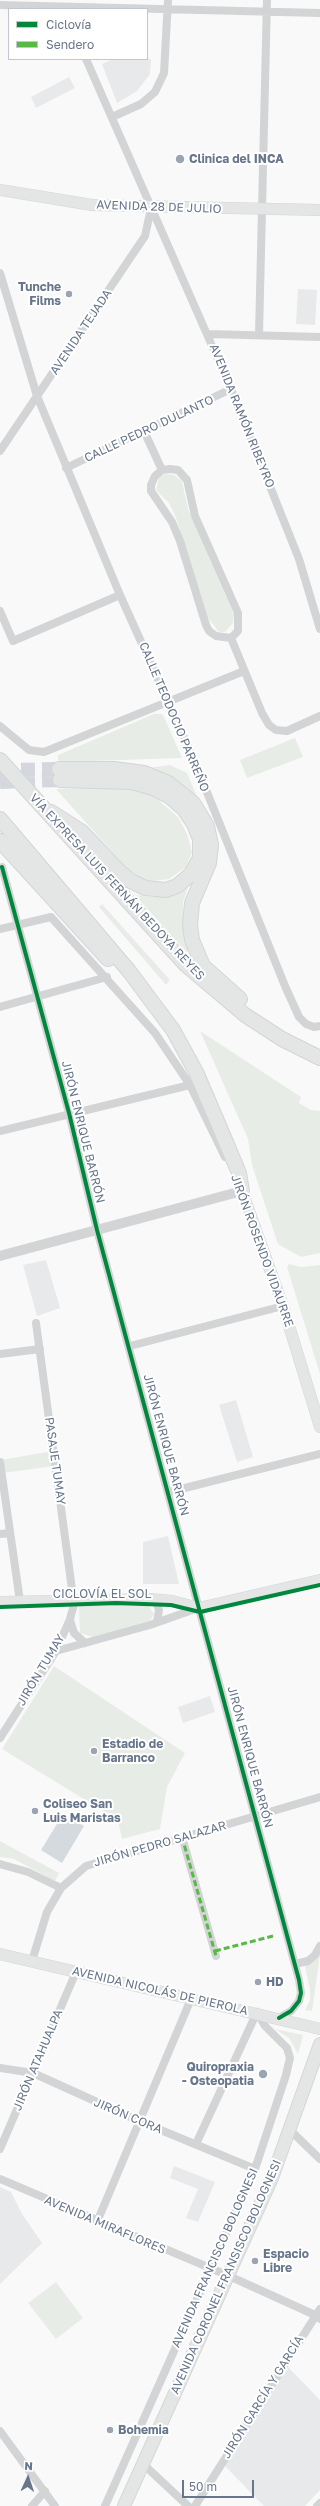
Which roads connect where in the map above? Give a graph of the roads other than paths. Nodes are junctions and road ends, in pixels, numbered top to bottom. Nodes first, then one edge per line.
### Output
1 (168, 0) edge
2 (266, 0) edge
3 (0, 4) edge
4 (62, 4) edge
5 (147, 8) edge
6 (148, 8) edge
7 (168, 9) junction
8 (266, 12) junction
9 (320, 13) edge
10 (86, 60) edge
11 (112, 117) junction
12 (0, 190) edge
13 (151, 208) junction
14 (262, 209) junction
15 (320, 210) edge
16 (0, 272) edge
17 (1, 282) edge
18 (208, 334) junction
19 (259, 335) junction
20 (320, 337) edge
21 (232, 389) junction
22 (37, 396) junction
23 (144, 431) junction
24 (0, 451) edge
25 (66, 468) junction
26 (162, 470) junction
27 (120, 595) junction
28 (0, 611) edge
29 (320, 629) edge
30 (231, 638) junction
31 (244, 671) junction
32 (169, 701) junction
33 (320, 716) edge
34 (0, 726) edge
35 (0, 760) edge
36 (41, 806) junction
37 (0, 820) edge
38 (0, 841) edge
39 (2, 867) dead end
40 (18, 924) junction
41 (0, 929) edge
42 (106, 977) junction
43 (37, 997) junction
44 (0, 1007) edge
45 (320, 1026) edge
46 (173, 1030) junction
47 (282, 1039) junction
48 (320, 1058) edge
49 (190, 1085) junction
50 (69, 1113) junction
51 (0, 1131) edge
52 (242, 1191) junction
53 (97, 1230) junction
54 (0, 1256) edge
55 (283, 1306) junction
56 (36, 1323) dead end
57 (130, 1346) junction
58 (40, 1349) junction
59 (0, 1354) edge
60 (320, 1427) edge
61 (320, 1454) edge
62 (0, 1466) edge
63 (169, 1492) junction
64 (10, 1533) junction
65 (0, 1534) edge
66 (320, 1580) edge
67 (74, 1599) junction
68 (150, 1599) junction
69 (20, 1601) junction
70 (0, 1602) edge
71 (199, 1608) junction
72 (70, 1619) junction
73 (157, 1622) junction
74 (85, 1643) junction
75 (56, 1651) junction
76 (0, 1738) edge
77 (320, 1796) edge
78 (256, 1816) junction
79 (182, 1837) junction
80 (0, 1864) edge
81 (61, 1888) junction
82 (320, 1946) edge
83 (0, 1954) edge
84 (216, 1956) dead end
85 (32, 1962) junction
86 (295, 1964) junction
87 (76, 1972) junction
88 (191, 1998) junction
89 (257, 2012) junction
90 (279, 2018) junction
91 (320, 2029) edge
92 (320, 2044) edge
93 (320, 2052) edge
94 (0, 2068) edge
95 (311, 2069) junction
96 (33, 2073) junction
97 (139, 2121) junction
98 (290, 2130) junction
99 (196, 2144) junction
100 (0, 2149) edge
101 (320, 2159) edge
102 (255, 2168) junction
103 (0, 2179) edge
104 (97, 2222) junction
105 (210, 2269) junction
106 (229, 2276) junction
107 (318, 2314) edge
108 (0, 2431) edge
109 (142, 2463) junction
110 (45, 2491) junction
111 (320, 2503) edge
112 (32, 2506) edge
113 (55, 2506) edge
114 (105, 2506) edge
115 (124, 2506) edge
116 (188, 2506) edge
117 (194, 2506) edge
118 (317, 2506) edge

1 - 7 street
2 - 8 street
3 - 4 street
4 - 5 street
6 - 7 street
7 - 8 street
7 - 11 street
8 - 9 street
8 - 14 street
10 - 11 street, AVENIDA RAMÓN RIBEYRO
11 - 13 street, AVENIDA RAMÓN RIBEYRO
12 - 13 main road, AVENIDA 28 DE JULIO
13 - 14 main road, AVENIDA 28 DE JULIO
13 - 18 street, AVENIDA RAMÓN RIBEYRO
13 - 22 street, AVENIDA TEJADA
14 - 15 main road, AVENIDA 28 DE JULIO
14 - 19 street
16 - 17 street, CALLE TEODOCIO PARREÑO
17 - 22 street, CALLE TEODOCIO PARREÑO
18 - 19 street
18 - 21 street, AVENIDA RAMÓN RIBEYRO
19 - 20 street
21 - 23 street, CALLE PEDRO DULANTO
21 - 29 street, AVENIDA RAMÓN RIBEYRO
22 - 24 street, AVENIDA TEJADA
22 - 25 street, CALLE TEODOCIO PARREÑO
23 - 25 street, CALLE PEDRO DULANTO
23 - 26 street
25 - 27 street, CALLE TEODOCIO PARREÑO
26 - 30 street
26 - 30 street
27 - 28 street
27 - 32 street, CALLE TEODOCIO PARREÑO
30 - 31 street
31 - 32 street
31 - 33 street
32 - 34 street
32 - 45 street, CALLE TEODOCIO PARREÑO
35 - 36 highway, VÍA EXPRESA LUIS FERNÁN BEDOYA REYES
36 - 47 highway, VÍA EXPRESA LUIS FERNÁN BEDOYA REYES
36 - 47 highway
37 - 46 highway
38 - 46 highway
39 - 40 street, JIRÓN ENRIQUE BARRÓN
40 - 41 street
40 - 42 street, JIRÓN ROSENDO VIDAURRE
40 - 43 street, JIRÓN ENRIQUE BARRÓN
42 - 43 street
42 - 49 street, JIRÓN ROSENDO VIDAURRE
43 - 44 street
43 - 50 street, JIRÓN ENRIQUE BARRÓN
46 - 52 highway
47 - 48 highway, VÍA EXPRESA LUIS FERNÁN BEDOYA REYES
49 - 50 street
49 - 52 street, JIRÓN ROSENDO VIDAURRE
50 - 51 street
50 - 53 street, JIRÓN ENRIQUE BARRÓN
52 - 53 street
52 - 55 main road, JIRÓN ROSENDO VIDAURRE
53 - 54 street
53 - 57 street, JIRÓN ENRIQUE BARRÓN
55 - 57 street
55 - 60 main road, JIRÓN ROSENDO VIDAURRE
56 - 58 street, PASAJE TUMAY
57 - 63 street, JIRÓN ENRIQUE BARRÓN
58 - 59 street
58 - 67 street, PASAJE TUMAY
61 - 63 street
62 - 64 street
63 - 71 street, JIRÓN ENRIQUE BARRÓN
64 - 65 street
64 - 69 street
66 - 71 main road
67 - 68 main road
67 - 69 main road
67 - 72 street, JIRÓN TUMAY
68 - 71 main road
68 - 73 street
69 - 70 main road
71 - 73 street
71 - 78 street, JIRÓN ENRIQUE BARRÓN
72 - 74 street
72 - 75 street, JIRÓN TUMAY
73 - 74 street
74 - 75 street
75 - 76 street, JIRÓN TUMAY
77 - 78 street, JIRÓN PEDRO SALAZAR
78 - 79 street, JIRÓN PEDRO SALAZAR
78 - 86 street, JIRÓN ENRIQUE BARRÓN
79 - 81 street, JIRÓN PEDRO SALAZAR
79 - 84 street
80 - 81 street
81 - 85 street, JIRÓN PEDRO SALAZAR
82 - 86 street
83 - 85 main road, AVENIDA NICOLÁS DE PIEROLA
85 - 87 main road, AVENIDA NICOLÁS DE PIEROLA
86 - 90 street, JIRÓN ENRIQUE BARRÓN
87 - 88 main road, AVENIDA NICOLÁS DE PIEROLA
87 - 96 street, JIRÓN ATAHUALPA
88 - 89 main road, AVENIDA NICOLÁS DE PIEROLA
88 - 97 street
89 - 90 main road, AVENIDA NICOLÁS DE PIEROLA
89 - 99 street
89 - 102 street, AVENIDA FRANCISCO BOLOGNESI
90 - 91 main road, AVENIDA NICOLÁS DE PIEROLA
92 - 95 main road, AVENIDA CORONEL FRANSISCO BOLOGNESI
93 - 95 main road
94 - 96 street, JIRÓN CORA
95 - 98 main road, AVENIDA CORONEL FRANSISCO BOLOGNESI
96 - 97 street, JIRÓN CORA
96 - 100 street, JIRÓN ATAHUALPA
97 - 99 street, JIRÓN CORA
97 - 104 street
98 - 101 street
98 - 106 main road, AVENIDA CORONEL FRANSISCO BOLOGNESI
99 - 102 street, JIRÓN CORA
102 - 105 street, AVENIDA FRANCISCO BOLOGNESI
103 - 104 street, AVENIDA MIRAFLORES
104 - 105 street, AVENIDA MIRAFLORES
105 - 106 street, AVENIDA MIRAFLORES
105 - 114 street, AVENIDA FRANCISCO BOLOGNESI
106 - 107 street, AVENIDA MIRAFLORES
106 - 109 main road, AVENIDA CORONEL FRANSISCO BOLOGNESI
107 - 117 street, JIRÓN GARCÍA Y GARCÍA
108 - 110 street
109 - 115 main road, AVENIDA CORONEL FRANSISCO BOLOGNESI
109 - 116 street
110 - 112 street
110 - 113 street
111 - 118 street

